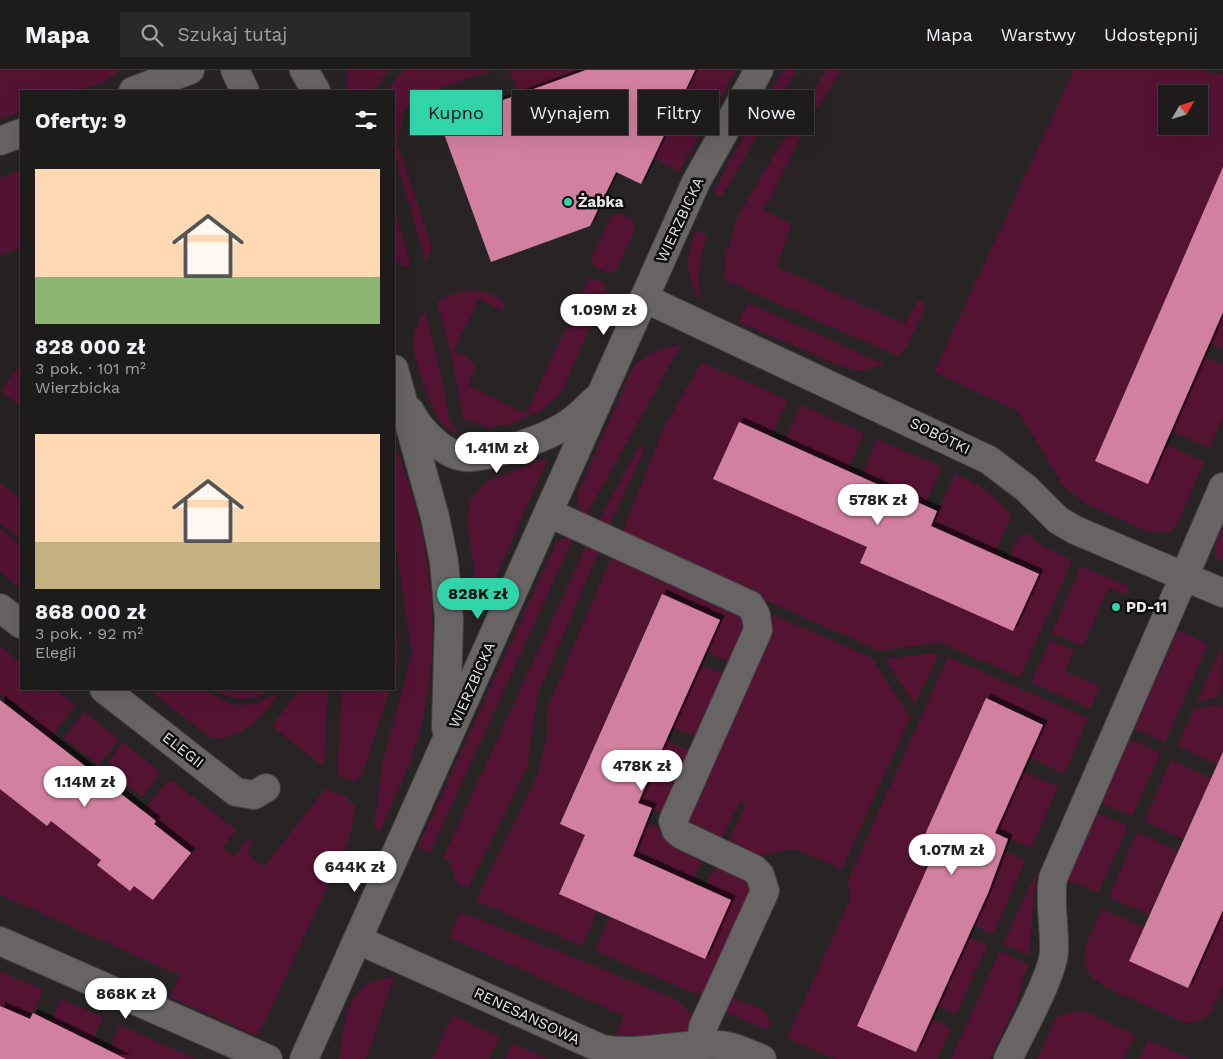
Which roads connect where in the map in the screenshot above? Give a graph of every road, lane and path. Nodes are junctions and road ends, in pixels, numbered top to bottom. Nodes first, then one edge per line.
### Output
1 (190, 70) edge
2 (236, 70) edge
3 (304, 70) edge
4 (321, 70) edge
5 (759, 70) edge
6 (136, 90) edge
7 (246, 90) edge
8 (315, 90) edge
9 (320, 90) edge
10 (20, 134) edge
11 (0, 142) edge
12 (644, 298) junction
13 (395, 373) edge
14 (604, 390) junction
15 (404, 398) junction
16 (1223, 487) edge
17 (549, 513) junction
18 (1184, 576) junction
19 (1223, 593) edge
20 (0, 608) edge
21 (20, 623) edge
22 (105, 690) edge
23 (445, 745) junction
24 (266, 788) dead end
25 (358, 940) junction
26 (0, 942) edge
27 (701, 1047) junction
28 (268, 1059) edge
29 (304, 1059) edge
30 (762, 1059) edge
31 (1008, 1059) edge

1 - 6 street
2 - 7 street
3 - 8 street
4 - 9 street
5 - 12 street, WIERZBICKA
10 - 11 street
12 - 14 street, WIERZBICKA
12 - 18 street, SOBÓTKI
13 - 15 street
14 - 15 street
14 - 17 street, WIERZBICKA
15 - 23 street
16 - 18 street
17 - 23 street, WIERZBICKA
17 - 27 street
18 - 19 street, SOBÓTKI
18 - 31 street
20 - 21 street
22 - 24 street, ELEGII
23 - 25 street, WIERZBICKA
25 - 27 street, RENESANSOWA
25 - 29 street, WIERZBICKA
26 - 28 street
27 - 30 street, RENESANSOWA

